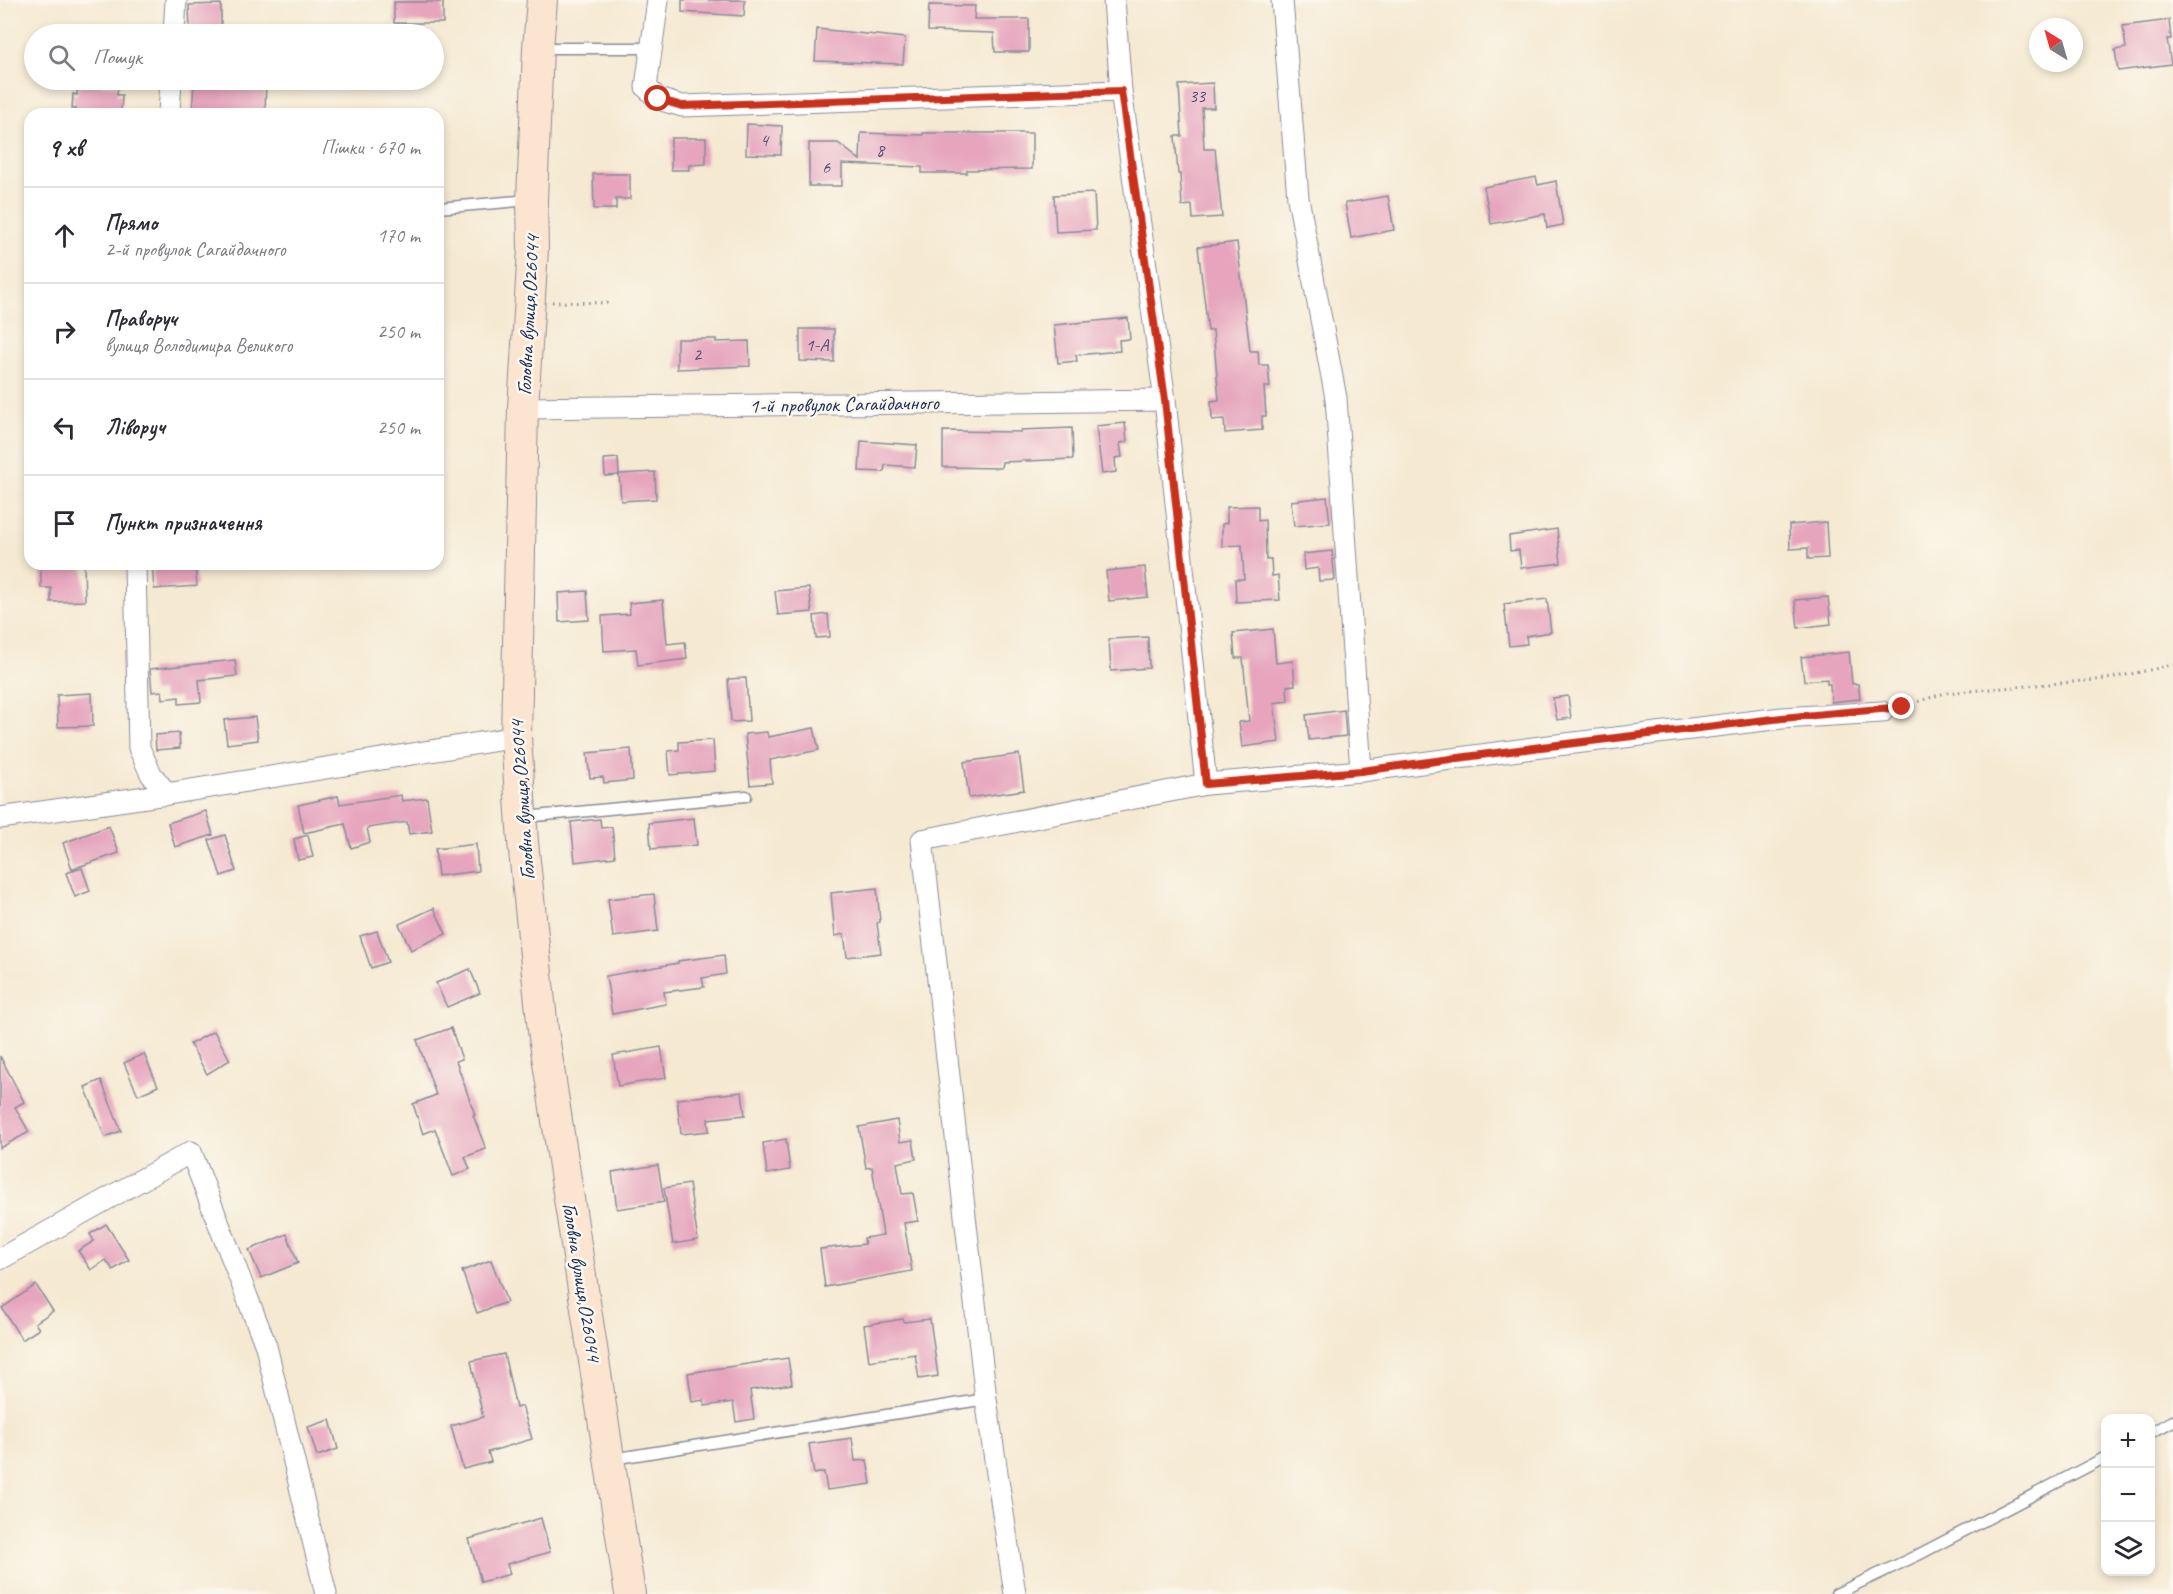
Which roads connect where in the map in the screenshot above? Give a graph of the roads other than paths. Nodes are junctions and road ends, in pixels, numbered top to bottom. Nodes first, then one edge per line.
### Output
1 (176, 0) edge
2 (542, 0) edge
3 (658, 0) edge
4 (1113, 0) edge
5 (1282, 0) edge
6 (175, 24) edge
7 (538, 48) junction
8 (650, 48) junction
9 (170, 90) edge
10 (1121, 91) junction
11 (169, 108) edge
12 (532, 200) junction
13 (444, 207) edge
14 (1165, 400) junction
15 (523, 408) junction
16 (135, 570) edge
17 (1887, 710) road end
18 (516, 737) junction
19 (1361, 771) junction
20 (1206, 784) junction
21 (167, 794) junction
22 (746, 796) dead end
23 (521, 817) junction
24 (0, 818) edge
25 (0, 1259) edge
26 (986, 1400) junction
27 (2173, 1420) edge
28 (2155, 1431) edge
29 (609, 1460) junction
30 (2101, 1460) edge
31 (326, 1594) edge
32 (630, 1594) edge
33 (1015, 1594) edge
34 (1836, 1594) edge

1 - 6 street
2 - 7 main road, Головна вулиця,О26044
3 - 8 street
4 - 10 street
5 - 19 street
7 - 8 lane
7 - 12 main road, Головна вулиця,О26044
8 - 10 street
9 - 11 street
10 - 14 street
12 - 13 lane
12 - 15 main road, Головна вулиця,О26044
14 - 15 street, 1-й провулок Сагайдачного
14 - 20 street
15 - 18 main road, Головна вулиця,О26044
16 - 21 street
17 - 19 street
18 - 21 street
18 - 23 main road, Головна вулиця,О26044
19 - 20 street
20 - 26 street
21 - 24 street
22 - 23 lane
23 - 29 main road, Головна вулиця,О26044
25 - 31 street
26 - 29 lane
26 - 33 street
27 - 28 lane
29 - 32 main road, Головна вулиця,О26044
30 - 34 lane

